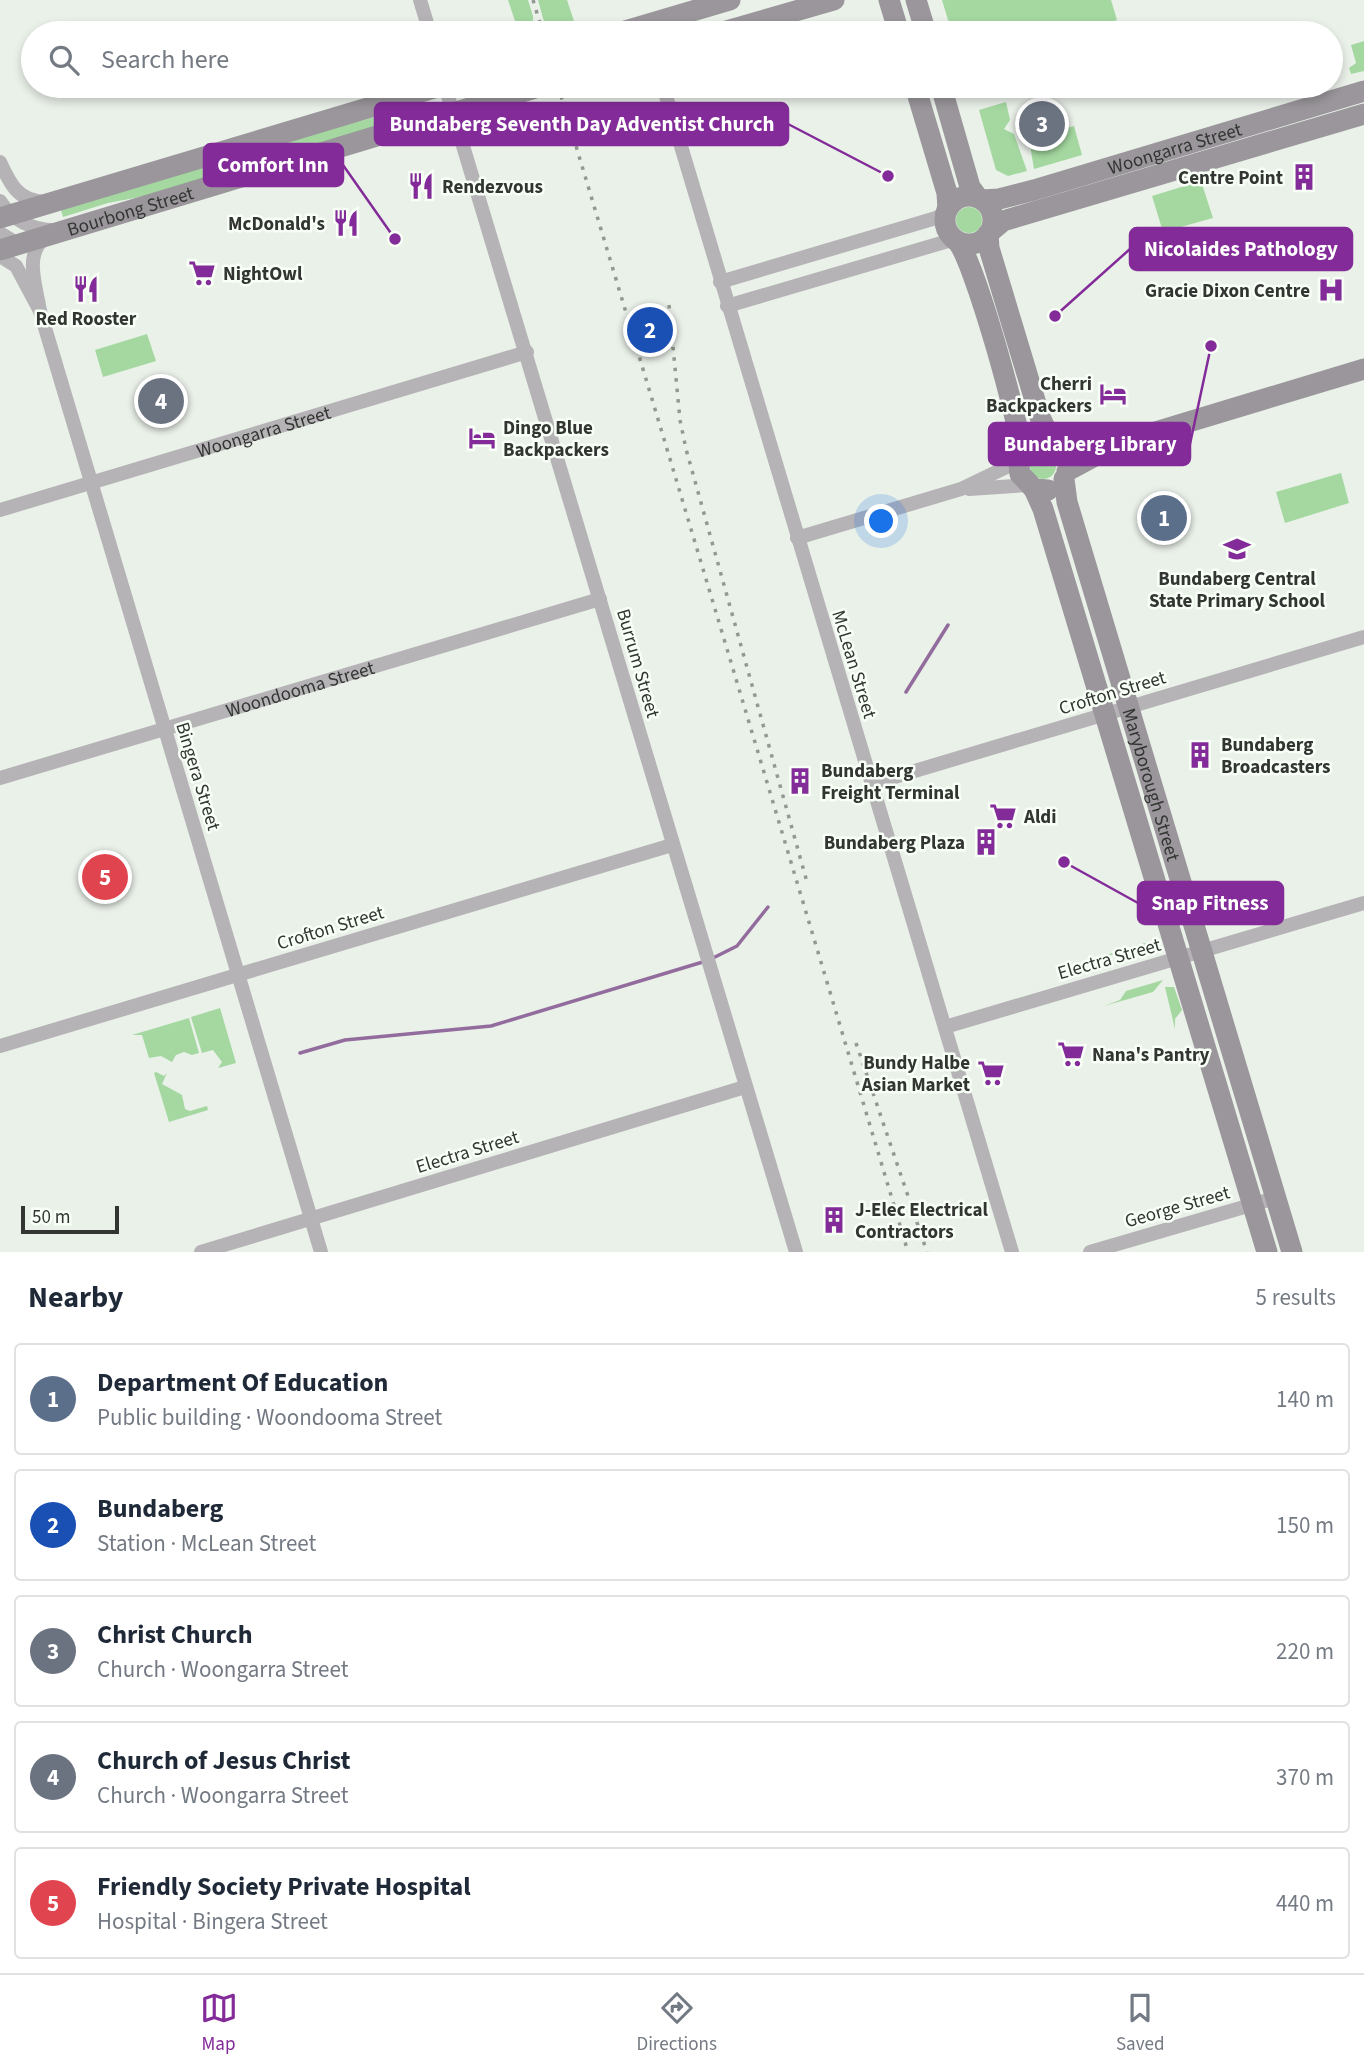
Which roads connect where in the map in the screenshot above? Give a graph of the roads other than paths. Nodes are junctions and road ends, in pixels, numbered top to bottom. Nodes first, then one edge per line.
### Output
1 (420, 0) edge
2 (730, 0) edge
3 (834, 0) edge
4 (889, 0) edge
5 (916, 0) edge
6 (426, 21) edge
7 (666, 21) edge
8 (761, 21) edge
9 (895, 21) edge
10 (922, 21) edge
11 (1364, 91) edge
12 (1343, 97) edge
13 (403, 98) edge
14 (449, 98) edge
15 (502, 98) edge
16 (665, 98) edge
17 (919, 98) edge
18 (945, 98) edge
19 (1341, 98) edge
20 (456, 112) junction
21 (1364, 114) edge
22 (1230, 131) junction
23 (1236, 152) junction
24 (0, 162) edge
25 (980, 199) junction
26 (1037, 200) junction
27 (55, 201) junction
28 (947, 210) junction
29 (4, 211) edge
30 (73, 228) junction
31 (989, 233) junction
32 (52, 234) junction
33 (956, 240) junction
34 (6, 242) edge
35 (0, 256) edge
36 (33, 261) junction
37 (720, 282) junction
38 (727, 306) junction
39 (40, 312) junction
40 (527, 352) junction
41 (1364, 369) edge
42 (1119, 443) junction
43 (1056, 446) junction
44 (1021, 458) junction
45 (1066, 475) junction
46 (92, 484) junction
47 (1031, 487) junction
48 (961, 489) junction
49 (0, 510) edge
50 (797, 538) junction
51 (600, 599) junction
52 (1364, 636) edge
53 (1128, 706) junction
54 (1104, 714) junction
55 (165, 729) junction
56 (0, 778) edge
57 (871, 784) junction
58 (672, 845) junction
59 (1364, 903) edge
60 (1201, 951) junction
61 (1177, 958) junction
62 (239, 974) junction
63 (945, 1027) junction
64 (0, 1046) edge
65 (745, 1087) junction
66 (1275, 1198) junction
67 (1252, 1205) junction
68 (310, 1219) junction
69 (201, 1252) edge
70 (321, 1252) edge
71 (796, 1252) edge
72 (1012, 1252) edge
73 (1090, 1252) edge
74 (1267, 1252) edge
75 (1292, 1252) edge

1 - 6 street
2 - 7 street
3 - 8 street
4 - 9 street
5 - 10 street
11 - 12 street, Woongarra Street
13 - 27 street, Bourbong Street
14 - 20 street, Burrum Street
15 - 20 street, Bourbong Street
16 - 37 street, McLean Street
17 - 28 street
18 - 25 street
19 - 22 street, Woongarra Street
20 - 30 street, Bourbong Street
20 - 40 street, Burrum Street
21 - 23 street, Woongarra Street
22 - 23 street
22 - 26 street, Woongarra Street
23 - 26 street, Woongarra Street
24 - 27 street
25 - 26 street, Woongarra Street
25 - 28 street
25 - 31 street
26 - 31 street, Woongarra Street
27 - 29 street, Bourbong Street
28 - 33 street
28 - 37 street
29 - 30 street
30 - 32 street, Bourbong Street
31 - 33 street
31 - 43 street
32 - 34 street, Bourbong Street
32 - 36 street
33 - 38 street
33 - 44 street
34 - 36 street
35 - 39 street, Bingera Street
36 - 39 street, Bingera Street
37 - 38 street, McLean Street
38 - 50 street, McLean Street
39 - 46 street, Bingera Street
40 - 46 street, Woongarra Street
40 - 51 street, Burrum Street
41 - 42 street
42 - 43 street
42 - 45 street
43 - 44 street
43 - 45 street
44 - 47 street
44 - 48 street
45 - 47 street
45 - 53 street, Maryborough Street
46 - 49 street, Woongarra Street
46 - 55 street, Bingera Street
47 - 48 street
47 - 54 street, Maryborough Street
48 - 50 street
50 - 57 street, McLean Street
51 - 55 street, Woondooma Street
51 - 58 street, Burrum Street
52 - 53 street, Crofton Street
53 - 54 street, Crofton Street
53 - 60 street, Maryborough Street
54 - 57 street, Crofton Street
54 - 61 street, Maryborough Street
55 - 56 street, Woondooma Street
55 - 62 street, Bingera Street
57 - 63 street, McLean Street
58 - 62 street, Crofton Street
58 - 65 street, Burrum Street
59 - 60 street, Electra Street
60 - 61 street, Electra Street
60 - 66 street, Maryborough Street
61 - 63 street, Electra Street
61 - 67 street, Maryborough Street
62 - 64 street, Crofton Street
62 - 68 street, Bingera Street
63 - 72 street, McLean Street
65 - 68 street, Electra Street
65 - 71 street, Burrum Street
66 - 67 street, George Street
66 - 75 street, Maryborough Street
67 - 73 street, George Street
67 - 74 street, Maryborough Street
68 - 69 street, Electra Street
68 - 70 street, Bingera Street

